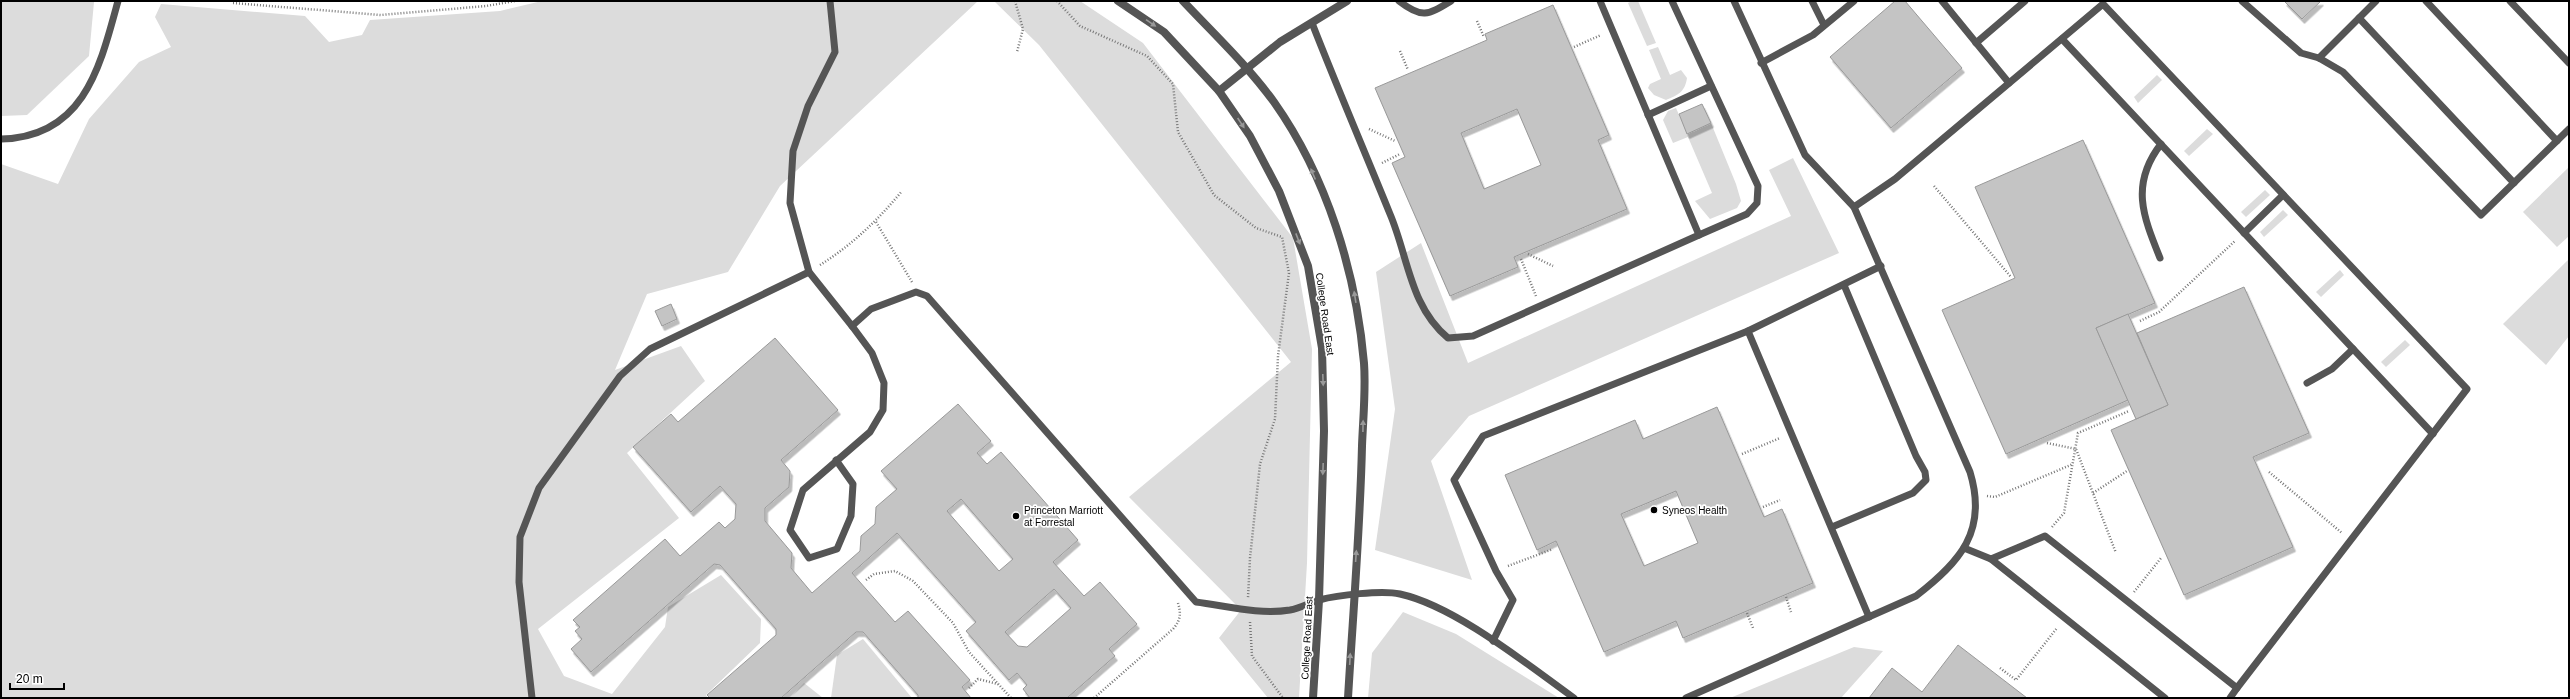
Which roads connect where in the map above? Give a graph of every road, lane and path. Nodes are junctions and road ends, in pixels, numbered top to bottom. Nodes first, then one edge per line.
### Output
1 (118, 1) edge
2 (515, 1) edge
3 (830, 1) edge
4 (1015, 1) edge
5 (1057, 1) edge
6 (1118, 1) edge
7 (1183, 1) edge
8 (1347, 1) edge
9 (1399, 1) edge
10 (1451, 1) edge
11 (1600, 1) edge
12 (1672, 1) edge
13 (1734, 1) edge
14 (1812, 1) edge
15 (1854, 1) edge
16 (1942, 1) edge
17 (2025, 1) edge
18 (2242, 1) edge
19 (2376, 1) edge
20 (2426, 1) edge
21 (2510, 1) edge
22 (233, 3) dead end
23 (2359, 18) junction
24 (1477, 22) dead end
25 (1312, 23) junction
26 (1824, 25) junction
27 (1612, 30) junction
28 (1484, 37) dead end
29 (2062, 39) junction
30 (1976, 43) junction
31 (1574, 47) dead end
32 (1400, 51) dead end
33 (1017, 52) dead end
34 (2319, 58) junction
35 (1761, 63) junction
36 (2569, 63) edge
37 (1248, 68) junction
38 (1408, 70) dead end
39 (2009, 83) junction
40 (1711, 86) junction
41 (1219, 91) junction
42 (1648, 115) junction
43 (1368, 129) dead end
44 (2569, 129) edge
45 (1, 139) edge
46 (1395, 141) dead end
47 (2557, 141) junction
48 (2161, 144) junction
49 (1400, 154) dead end
50 (1370, 168) junction
51 (2514, 183) junction
52 (1934, 186) dead end
53 (902, 191) dead end
54 (2283, 195) junction
55 (1854, 207) junction
56 (876, 222) junction
57 (2244, 232) junction
58 (1699, 235) junction
59 (1528, 254) dead end
60 (2160, 258) dead end
61 (1521, 259) dead end
62 (1553, 266) dead end
63 (1881, 266) junction
64 (809, 272) junction
65 (908, 274) dead end
66 (2011, 277) dead end
67 (1844, 285) junction
68 (1540, 306) junction
69 (2140, 320) dead end
70 (852, 326) junction
71 (1748, 331) junction
72 (2353, 349) junction
73 (2307, 382) dead end
74 (2129, 411) dead end
75 (1791, 433) junction
76 (2433, 434) junction
77 (2047, 443) dead end
78 (2076, 449) junction
79 (1742, 454) dead end
80 (836, 460) junction
81 (2073, 464) junction
82 (2127, 471) dead end
83 (2269, 472) dead end
84 (2093, 493) junction
85 (1977, 494) junction
86 (1780, 500) dead end
87 (1763, 507) dead end
88 (1832, 527) junction
89 (2045, 536) junction
90 (2351, 540) junction
91 (1964, 548) junction
92 (1553, 549) dead end
93 (2116, 554) dead end
94 (2161, 558) dead end
95 (1991, 559) junction
96 (1496, 571) junction
97 (866, 580) dead end
98 (1354, 595) junction
99 (1786, 597) dead end
100 (1319, 600) junction
101 (2127, 601) junction
102 (1178, 602) dead end
103 (1249, 610) junction
104 (1791, 612) dead end
105 (1747, 613) dead end
106 (1869, 617) junction
107 (2065, 619) junction
108 (1753, 628) dead end
109 (1493, 641) junction
110 (2000, 668) dead end
111 (999, 684) junction
112 (969, 688) dead end
113 (2237, 688) junction
114 (2163, 697) edge
115 (532, 698) edge
116 (1011, 698) edge
117 (1094, 698) edge
118 (1283, 698) edge
119 (1313, 698) edge
120 (1348, 698) edge
121 (1574, 698) edge
122 (1686, 698) edge
123 (2230, 698) edge

1 - 45 lane
2 - 22 path
3 - 64 lane
4 - 33 path
5 - 103 path
6 -> 41 street, College Road East
7 - 37 street
8 - 25 street
9 - 10 lane
11 - 27 lane
12 - 40 lane
13 - 35 lane
14 - 26 lane
15 - 26 lane
16 - 30 lane
17 - 30 lane
18 - 34 lane
19 - 23 lane
20 - 47 lane
21 - 36 lane
23 - 34 lane
23 - 51 lane
24 - 28 path
25 - 37 street
25 - 50 lane
26 - 35 lane
27 - 31 path
27 - 42 lane
29 - 39 lane
29 - 48 lane
29 - 54 lane
30 - 39 lane
32 - 38 path
34 - 51 lane
35 - 55 lane
37 - 41 street
98 -> 37 street
39 - 55 lane
40 - 42 lane
40 - 58 lane
41 -> 100 street, College Road East
42 - 58 lane
43 - 46 path
44 - 47 lane
47 - 51 lane
48 - 57 lane
48 - 60 lane
49 - 50 path
50 - 68 lane
52 - 66 path
53 - 56 path
54 - 57 lane
54 - 76 lane
55 - 63 lane
56 - 64 path
56 - 65 path
57 - 69 path
57 - 72 lane
58 - 68 lane
59 - 62 path
61 - 68 path
63 - 67 lane
63 - 85 lane
64 - 70 lane
64 - 115 lane
67 - 71 lane
67 - 88 lane
70 - 80 lane
70 - 103 lane
71 - 75 lane
71 - 96 lane
72 - 73 lane
72 - 76 lane
74 - 78 path
75 - 79 path
75 - 88 lane
76 - 90 lane
77 - 78 path
78 - 81 path
78 - 84 path
80 - 80 lane
81 - 85 path
81 - 89 path
82 - 84 path
83 - 90 path
84 - 93 path
85 - 91 lane
86 - 87 path
88 - 106 lane
89 - 95 lane
89 - 101 lane
90 - 113 lane
91 - 95 lane
91 - 106 lane
92 - 96 path
94 - 101 path
95 - 107 lane
96 - 109 lane
97 - 111 path
98 - 100 lane
98 - 109 lane
120 -> 98 street
99 - 104 path
100 - 103 lane
100 - 119 street, College Road East
101 - 113 lane
102 - 117 path
103 - 118 path
105 - 108 path
106 - 122 lane
107 - 110 path
107 - 114 lane
109 - 121 lane
111 - 112 path
111 - 116 path
113 - 123 lane

